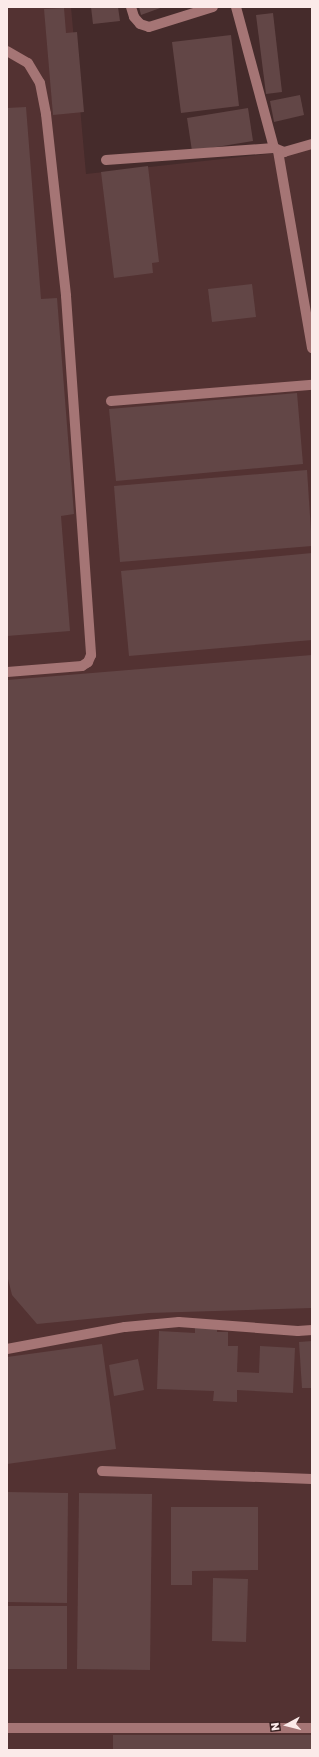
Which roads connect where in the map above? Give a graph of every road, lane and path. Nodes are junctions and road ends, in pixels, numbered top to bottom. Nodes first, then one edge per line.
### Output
1 (131, 7) edge
2 (213, 7) edge
3 (236, 7) edge
4 (7, 51) edge
5 (312, 144) edge
6 (276, 150) junction
7 (106, 160) dead end
8 (312, 348) edge
9 (312, 385) edge
10 (111, 401) dead end
11 (7, 672) edge
12 (312, 1330) edge
13 (7, 1349) edge
14 (102, 1471) dead end
15 (312, 1480) edge
16 (7, 1728) edge
17 (312, 1728) edge

1 - 2 street
3 - 6 street
4 - 11 street
5 - 6 street
6 - 7 street
6 - 8 street
9 - 10 street
12 - 13 street
14 - 15 street
16 - 17 street

